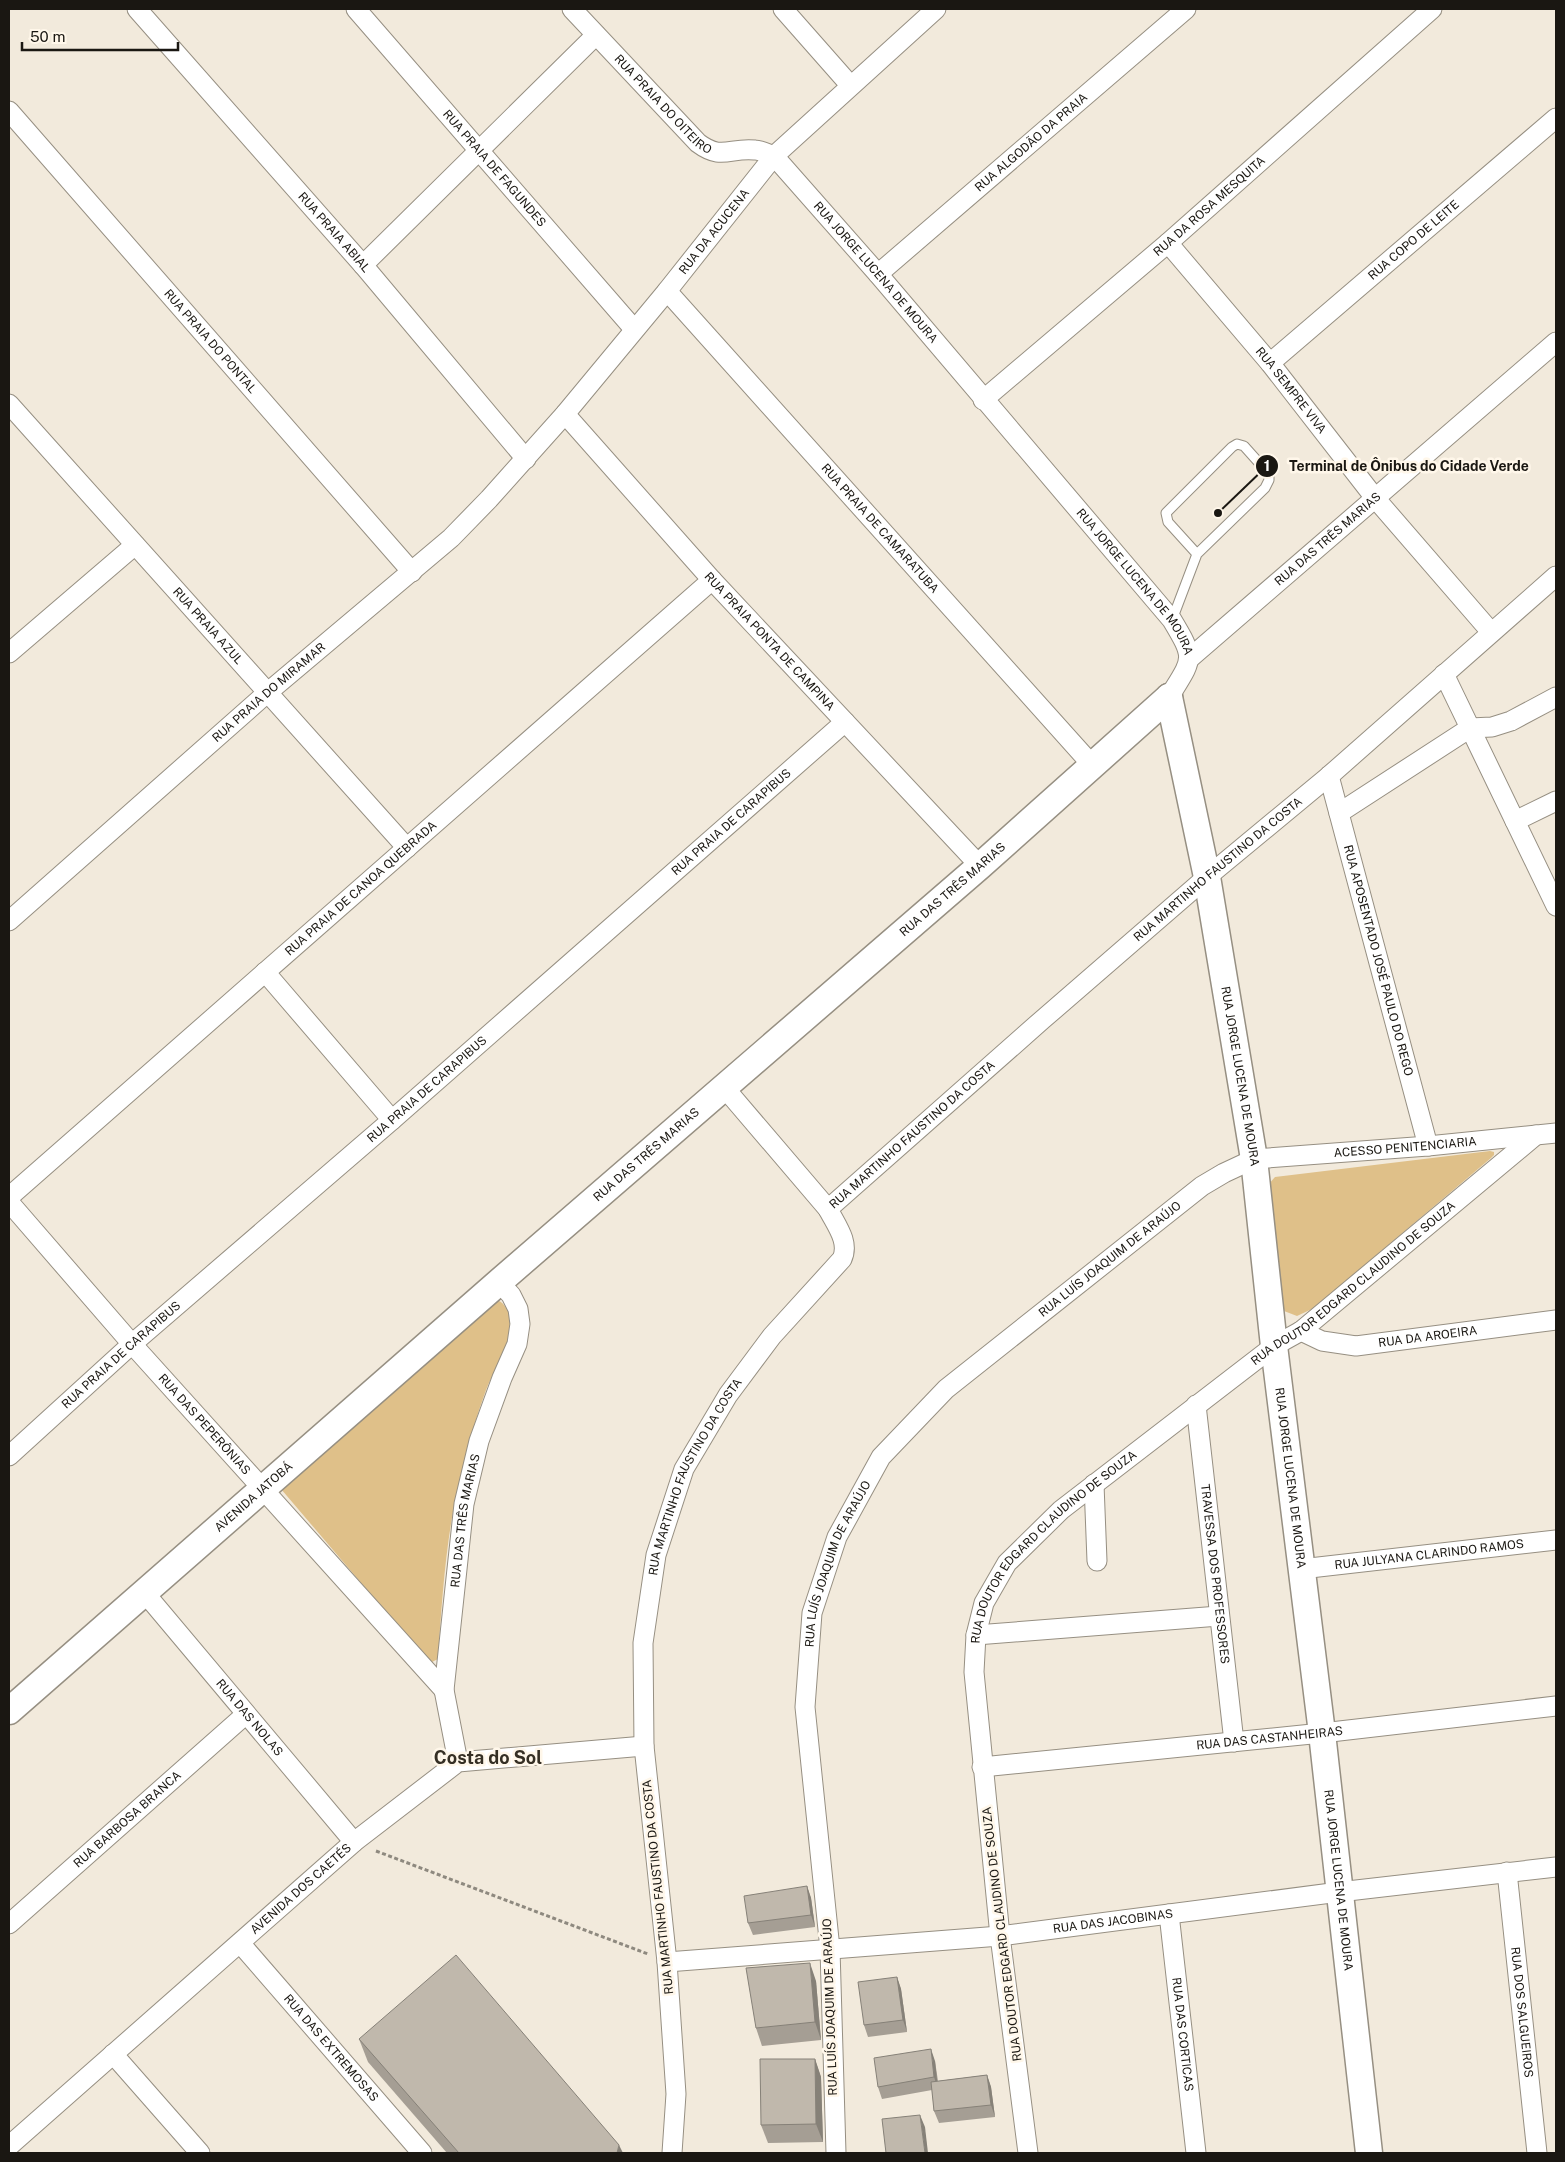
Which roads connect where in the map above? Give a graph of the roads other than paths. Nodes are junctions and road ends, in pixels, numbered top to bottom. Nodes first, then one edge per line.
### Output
1 (137, 9) edge
2 (356, 9) edge
3 (572, 9) edge
4 (783, 9) edge
5 (936, 9) edge
6 (1186, 9) edge
7 (1432, 9) edge
8 (596, 35) junction
9 (850, 85) junction
10 (9, 111) edge
11 (1556, 118) edge
12 (478, 150) junction
13 (774, 156) junction
14 (1168, 244) junction
15 (363, 265) junction
16 (878, 274) junction
17 (667, 291) junction
18 (634, 329) junction
19 (1556, 342) edge
20 (1270, 363) junction
21 (983, 400) junction
22 (9, 404) edge
23 (565, 414) junction
24 (526, 459) junction
25 (1375, 498) junction
26 (135, 545) junction
27 (1197, 554) junction
28 (412, 572) junction
29 (1556, 576) edge
30 (712, 580) junction
31 (1172, 620) junction
32 (1491, 632) junction
33 (9, 653) edge
34 (1190, 658) junction
35 (1444, 674) junction
36 (267, 693) junction
37 (1169, 697) junction
38 (1556, 697) edge
39 (845, 722) junction
40 (1470, 728) junction
41 (1093, 766) junction
42 (1329, 776) junction
43 (1556, 801) edge
44 (1339, 813) junction
45 (1515, 821) junction
46 (407, 848) junction
47 (980, 866) junction
48 (1207, 877) junction
49 (1556, 906) edge
50 (9, 921) edge
51 (265, 972) junction
52 (723, 1086) junction
53 (392, 1120) junction
54 (1556, 1133) edge
55 (1536, 1135) junction
56 (1428, 1146) junction
57 (1254, 1159) junction
58 (9, 1197) edge
59 (9, 1202) edge
60 (828, 1210) junction
61 (498, 1282) junction
62 (1556, 1320) edge
63 (1302, 1331) junction
64 (132, 1344) junction
65 (1274, 1346) junction
66 (1196, 1405) junction
67 (9, 1456) edge
68 (1094, 1484) junction
69 (264, 1489) junction
70 (1556, 1540) edge
71 (1097, 1561) dead end
72 (1301, 1569) junction
73 (144, 1592) junction
74 (1219, 1616) junction
75 (976, 1635) junction
76 (444, 1690) junction
77 (1556, 1706) edge
78 (9, 1711) edge
79 (246, 1715) junction
80 (1322, 1732) junction
81 (1234, 1742) junction
82 (644, 1746) junction
83 (458, 1762) junction
84 (982, 1767) junction
85 (354, 1842) junction
86 (1556, 1867) edge
87 (1507, 1872) junction
88 (1339, 1892) junction
89 (1169, 1914) junction
90 (9, 1924) edge
91 (1000, 1936) junction
92 (240, 1943) junction
93 (830, 1949) junction
94 (667, 1962) junction
95 (113, 2054) junction
96 (9, 2146) edge
97 (200, 2153) edge
98 (422, 2153) edge
99 (672, 2153) edge
100 (836, 2153) edge
101 (1028, 2153) edge
102 (1196, 2153) edge
103 (1369, 2153) edge
104 (1536, 2153) edge

1 - 15 street, RUA PRAIA ABIAL
2 - 12 street, RUA PRAIA DE FAGUNDES
3 - 8 street, RUA PRAIA DO OITEIRO
4 - 9 street
5 - 9 street, RUA DA ACUCENA
6 - 16 street, RUA ALGODÃO DA PRAIA
7 - 14 street, RUA DA ROSA MESQUITA
8 - 12 street
8 - 13 street, RUA PRAIA DO OITEIRO
9 - 13 street, RUA DA ACUCENA
10 - 28 street, RUA PRAIA DO PONTAL
11 - 20 street, RUA COPO DE LEITE
12 - 15 street
12 - 18 street, RUA PRAIA DE FAGUNDES
13 - 16 street, RUA JORGE LUCENA DE MOURA
13 - 17 street, RUA DA ACUCENA
14 - 20 street, RUA SEMPRE VIVA
14 - 21 street, RUA DA ROSA MESQUITA
15 - 24 street, RUA PRAIA ABIAL
16 - 21 street, RUA JORGE LUCENA DE MOURA
17 - 18 street, RUA DA ACUCENA
17 - 41 street, RUA PRAIA DE CAMARATUBA
18 - 23 street, RUA DA ACUCENA
19 - 25 street, RUA DAS TRÊS MARIAS
20 - 25 street, RUA SEMPRE VIVA
21 - 31 street, RUA JORGE LUCENA DE MOURA
22 - 26 street, RUA PRAIA AZUL
23 - 24 street, RUA DA ACUCENA
23 - 30 street, RUA PRAIA PONTA DE CAMPINA
24 - 28 street, RUA PRAIA DO MIRAMAR
25 - 32 street, RUA SEMPRE VIVA
25 - 34 street, RUA DAS TRÊS MARIAS
26 - 33 street
26 - 36 street, RUA PRAIA AZUL
27 - 27 lane
27 - 31 lane
28 - 36 street, RUA PRAIA DO MIRAMAR
29 - 32 street, RUA MARTINHO FAUSTINO DA COSTA
30 - 39 street, RUA PRAIA PONTA DE CAMPINA
30 - 46 street, RUA PRAIA DE CANOA QUEBRADA
31 - 34 street, RUA JORGE LUCENA DE MOURA
32 - 35 street, RUA MARTINHO FAUSTINO DA COSTA
34 - 37 street, RUA JORGE LUCENA DE MOURA
35 - 40 street
35 - 42 street, RUA MARTINHO FAUSTINO DA COSTA
36 - 46 street, RUA PRAIA AZUL
36 - 50 street, RUA PRAIA DO MIRAMAR
37 - 41 street, RUA DAS TRÊS MARIAS
37 - 48 street, RUA JORGE LUCENA DE MOURA
38 - 40 street
39 - 47 street, RUA PRAIA PONTA DE CAMPINA
39 - 53 street, RUA PRAIA DE CARAPIBUS
40 - 44 street
40 - 45 street
41 - 47 street, RUA DAS TRÊS MARIAS
42 - 44 street, RUA APOSENTADO JOSÉ PAULO DO REGO
42 - 48 street, RUA MARTINHO FAUSTINO DA COSTA
43 - 45 street
44 - 56 street, RUA APOSENTADO JOSÉ PAULO DO REGO
45 - 49 street
46 - 51 street, RUA PRAIA DE CANOA QUEBRADA
47 - 52 street, RUA DAS TRÊS MARIAS
48 - 57 street, RUA JORGE LUCENA DE MOURA
48 - 60 street, RUA MARTINHO FAUSTINO DA COSTA
51 - 53 street
51 - 58 street, RUA PRAIA DE CANOA QUEBRADA
52 - 60 street
52 - 61 street, RUA DAS TRÊS MARIAS
53 - 64 street, RUA PRAIA DE CARAPIBUS
54 - 55 street, ACESSO PENITENCIARIA
55 - 56 street, ACESSO PENITENCIARIA
55 - 63 street, RUA DOUTOR EDGARD CLAUDINO DE SOUZA
56 - 57 street, ACESSO PENITENCIARIA
57 - 65 street, RUA JORGE LUCENA DE MOURA
57 - 93 street, RUA LUÍS JOAQUIM DE ARAÚJO
59 - 64 street, RUA DAS PEPERÔNIAS
60 - 82 street, RUA MARTINHO FAUSTINO DA COSTA
61 - 69 street, AVENIDA JATOBÁ
61 - 76 street, RUA DAS TRÊS MARIAS
62 - 63 street, RUA DA AROEIRA
63 - 65 street, RUA DOUTOR EDGARD CLAUDINO DE SOUZA
64 - 67 street, RUA PRAIA DE CARAPIBUS
64 - 69 street, RUA DAS PEPERÔNIAS
65 - 66 street, RUA DOUTOR EDGARD CLAUDINO DE SOUZA
65 - 72 street, RUA JORGE LUCENA DE MOURA
66 - 68 street, RUA DOUTOR EDGARD CLAUDINO DE SOUZA
66 - 74 street, TRAVESSA DOS PROFESSORES
68 - 71 street
68 - 75 street, RUA DOUTOR EDGARD CLAUDINO DE SOUZA
69 - 73 street, AVENIDA JATOBÁ
69 - 76 street, RUA DAS PEPERÔNIAS
70 - 72 street, RUA JULYANA CLARINDO RAMOS
72 - 80 street, RUA JORGE LUCENA DE MOURA
73 - 78 street, AVENIDA JATOBÁ
73 - 79 street, RUA DAS NOLAS
74 - 75 street
74 - 81 street, TRAVESSA DOS PROFESSORES
75 - 84 street, RUA DOUTOR EDGARD CLAUDINO DE SOUZA
76 - 83 street, RUA DAS TRÊS MARIAS
77 - 80 street, RUA DAS CASTANHEIRAS
79 - 85 street, RUA DAS NOLAS
79 - 90 street, RUA BARBOSA BRANCA
80 - 81 street, RUA DAS CASTANHEIRAS
80 - 88 street, RUA JORGE LUCENA DE MOURA
81 - 84 street, RUA DAS CASTANHEIRAS
82 - 83 street
82 - 94 street, RUA MARTINHO FAUSTINO DA COSTA
83 - 85 street, AVENIDA DOS CAETÉS
84 - 91 street, RUA DOUTOR EDGARD CLAUDINO DE SOUZA
85 - 92 street, AVENIDA DOS CAETÉS
86 - 87 street, RUA DAS JACOBINAS
87 - 88 street, RUA DAS JACOBINAS
87 - 104 street, RUA DOS SALGUEIROS
88 - 89 street, RUA DAS JACOBINAS
88 - 103 street, RUA JORGE LUCENA DE MOURA
89 - 91 street, RUA DAS JACOBINAS
89 - 102 street, RUA DAS CORTICAS
91 - 93 street, RUA DAS JACOBINAS
91 - 101 street, RUA DOUTOR EDGARD CLAUDINO DE SOUZA
92 - 95 street, AVENIDA DOS CAETÉS
92 - 98 street, RUA DAS EXTREMOSAS
93 - 94 street, RUA DAS JACOBINAS
93 - 100 street, RUA LUÍS JOAQUIM DE ARAÚJO
94 - 99 street, RUA MARTINHO FAUSTINO DA COSTA
95 - 96 street, AVENIDA DOS CAETÉS
95 - 97 street

